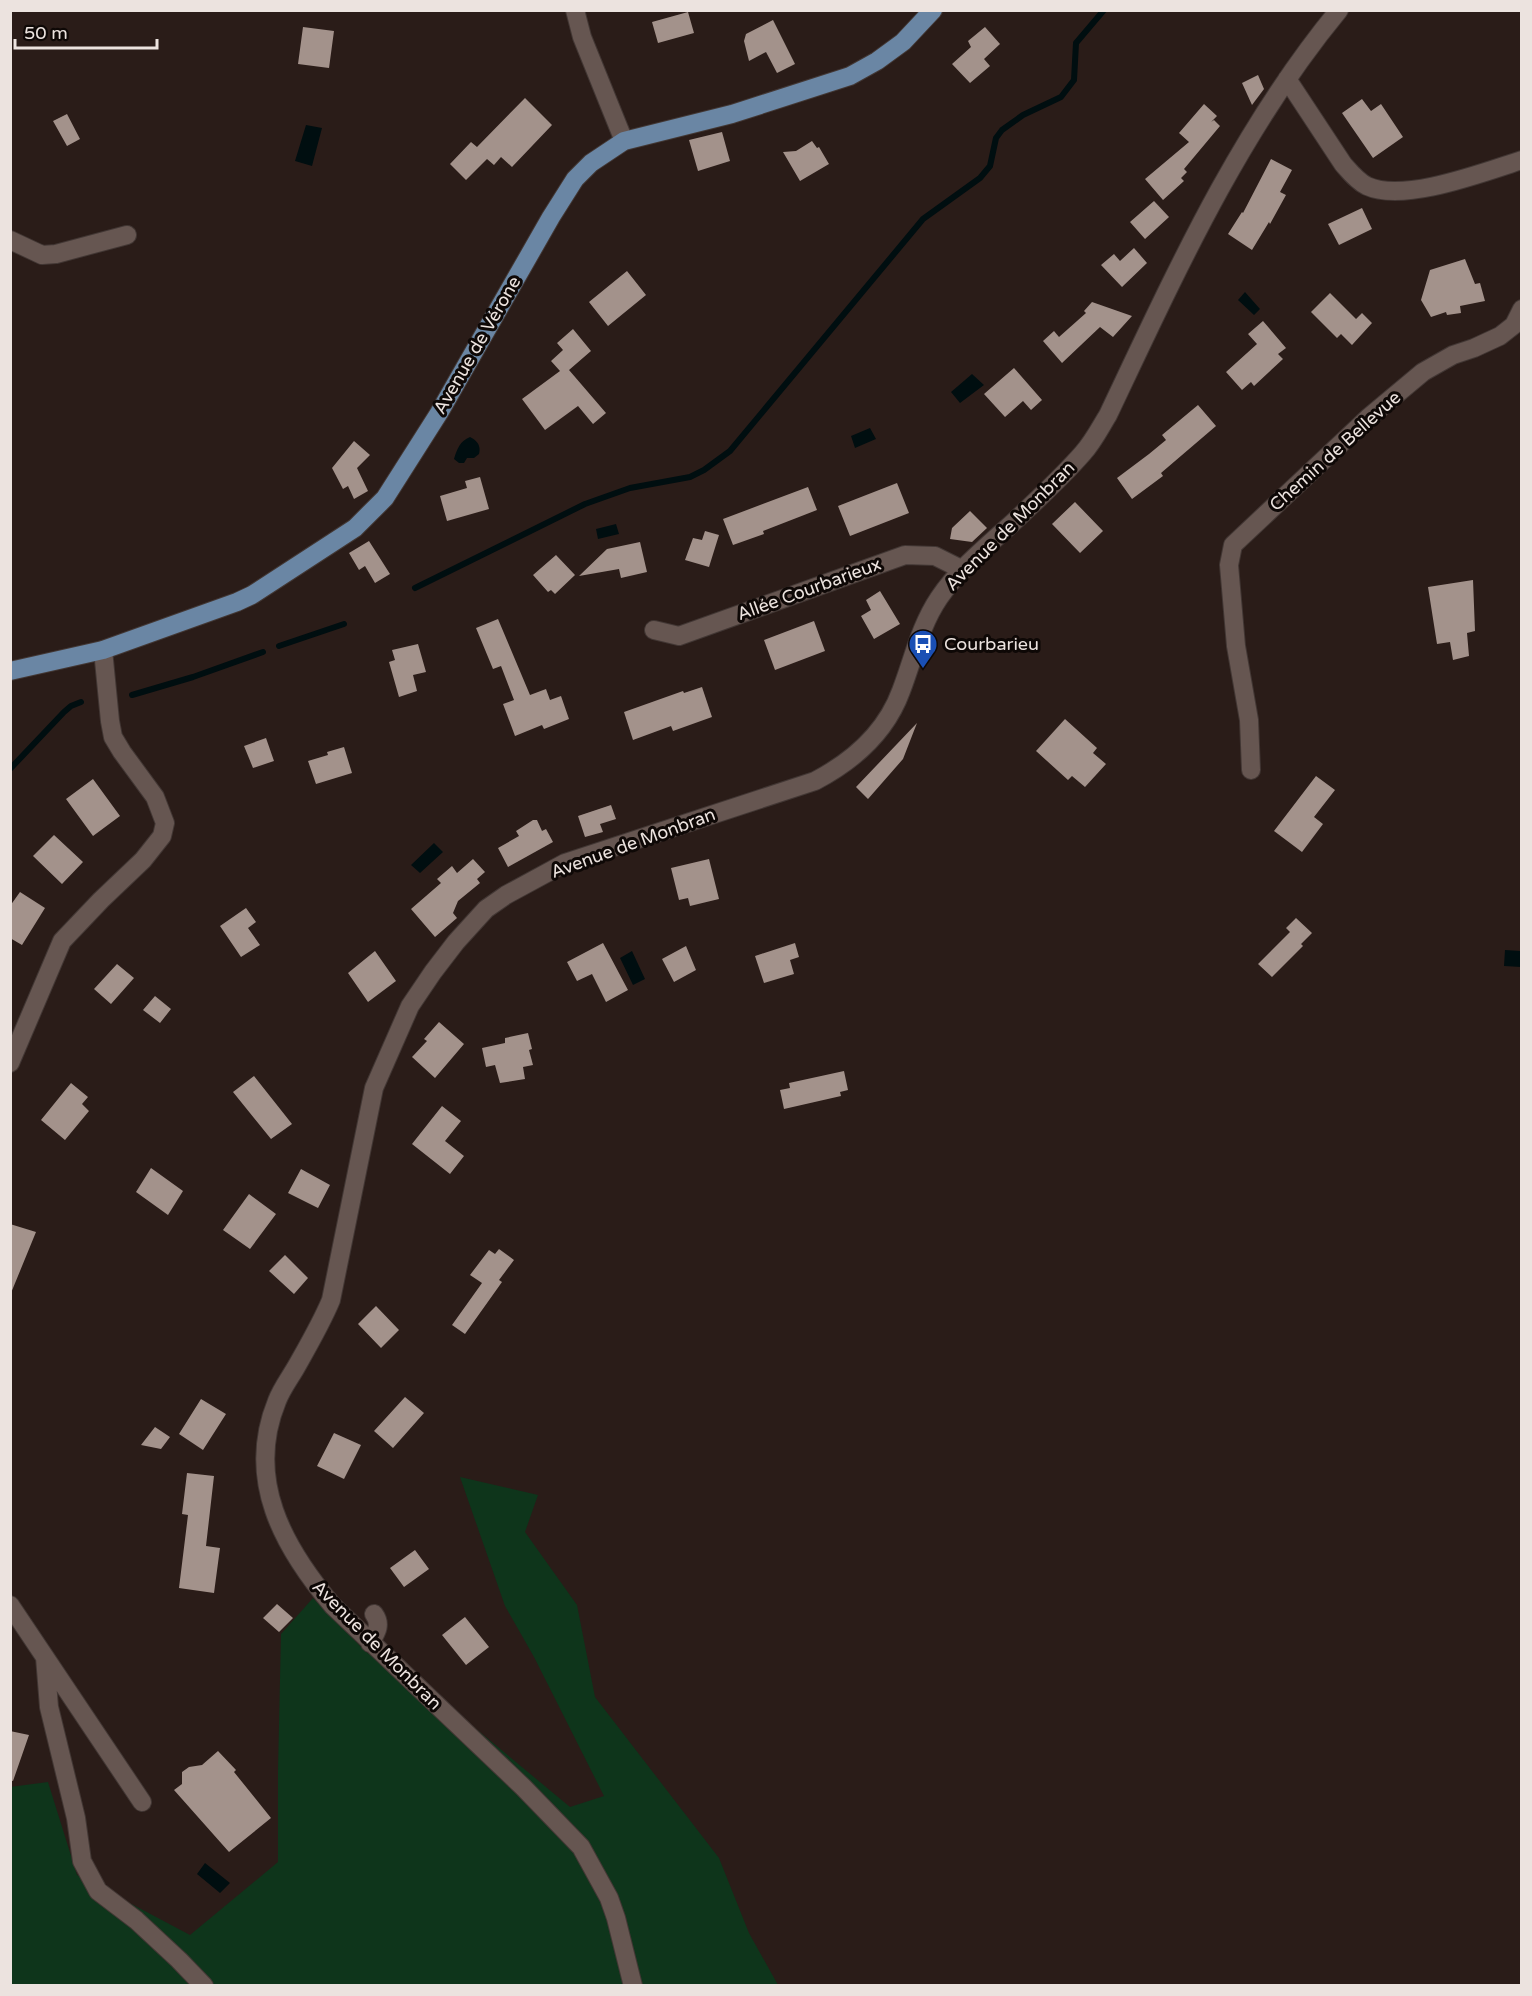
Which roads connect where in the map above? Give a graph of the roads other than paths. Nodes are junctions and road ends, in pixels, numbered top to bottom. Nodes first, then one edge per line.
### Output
1 (575, 10) edge
2 (933, 10) edge
3 (1340, 10) edge
4 (1287, 79) junction
5 (624, 141) junction
6 (1521, 160) edge
7 (127, 235) dead end
8 (10, 240) edge
9 (1521, 309) edge
10 (963, 570) junction
11 (654, 630) dead end
12 (103, 650) junction
13 (10, 671) edge
14 (1251, 770) dead end
15 (10, 1063) edge
16 (10, 1605) edge
17 (374, 1614) dead end
18 (370, 1642) junction
19 (45, 1656) junction
20 (142, 1802) dead end
21 (204, 1986) edge
22 (633, 1986) edge

1 - 5 street
2 - 5 main road, Avenue de Vérone
3 - 4 street, Avenue de Monbran
4 - 6 street
4 - 10 street, Avenue de Monbran
5 - 12 main road, Avenue de Vérone
7 - 8 street
9 - 14 street, Chemin de Bellevue
10 - 11 street, Allée Courbarieux
10 - 18 street, Avenue de Monbran
12 - 13 main road, Avenue de Vérone
12 - 15 street
16 - 19 street
17 - 18 street
18 - 22 street, Avenue de Monbran
19 - 20 street
19 - 21 street

